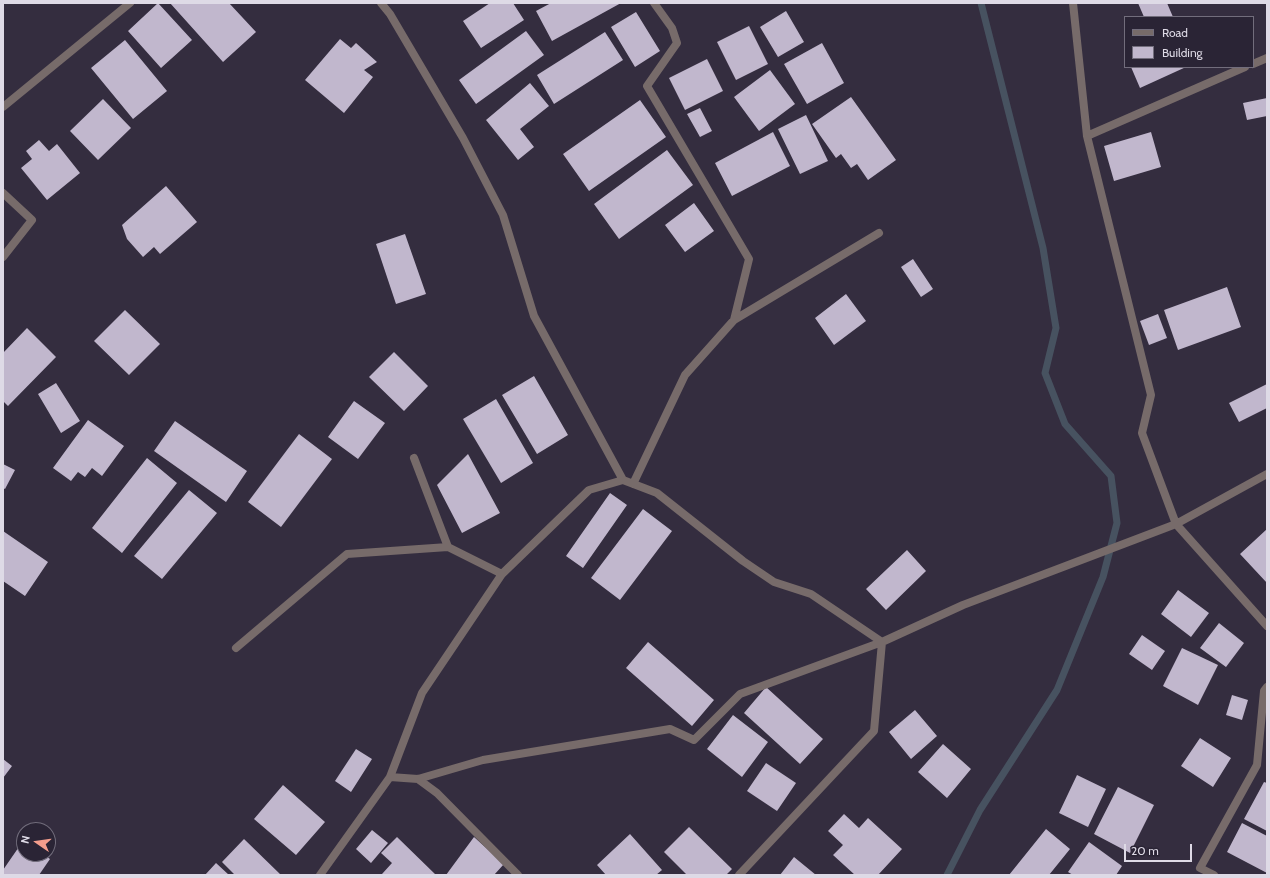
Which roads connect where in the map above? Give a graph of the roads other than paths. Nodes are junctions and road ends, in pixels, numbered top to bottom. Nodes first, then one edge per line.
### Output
1 (130, 3) edge
2 (381, 3) edge
3 (654, 3) edge
4 (1073, 3) edge
5 (1267, 58) edge
6 (1254, 64) edge
7 (1243, 68) edge
8 (3, 107) edge
9 (1087, 136) junction
10 (3, 193) edge
11 (879, 232) dead end
12 (3, 257) edge
13 (734, 320) junction
14 (414, 458) dead end
15 (1267, 474) edge
16 (622, 480) junction
17 (633, 484) junction
18 (1176, 524) junction
19 (448, 547) junction
20 (502, 574) junction
21 (1267, 626) edge
22 (882, 642) junction
23 (236, 648) dead end
24 (1267, 687) edge
25 (390, 777) junction
26 (418, 779) junction
27 (1199, 872) edge
28 (320, 875) edge
29 (518, 875) edge
30 (739, 875) edge
31 (1214, 875) edge

1 - 8 street
2 - 16 street
3 - 13 street
4 - 9 street
5 - 6 street
7 - 9 street
9 - 18 street
10 - 12 street
11 - 13 street
13 - 17 street
14 - 19 street
15 - 18 street
16 - 17 street
16 - 20 street
17 - 22 street
18 - 21 street
18 - 22 street
19 - 20 street
19 - 23 street
20 - 25 street
22 - 26 street
22 - 30 street
24 - 27 street
25 - 26 street
25 - 28 street
26 - 29 street
27 - 31 street

